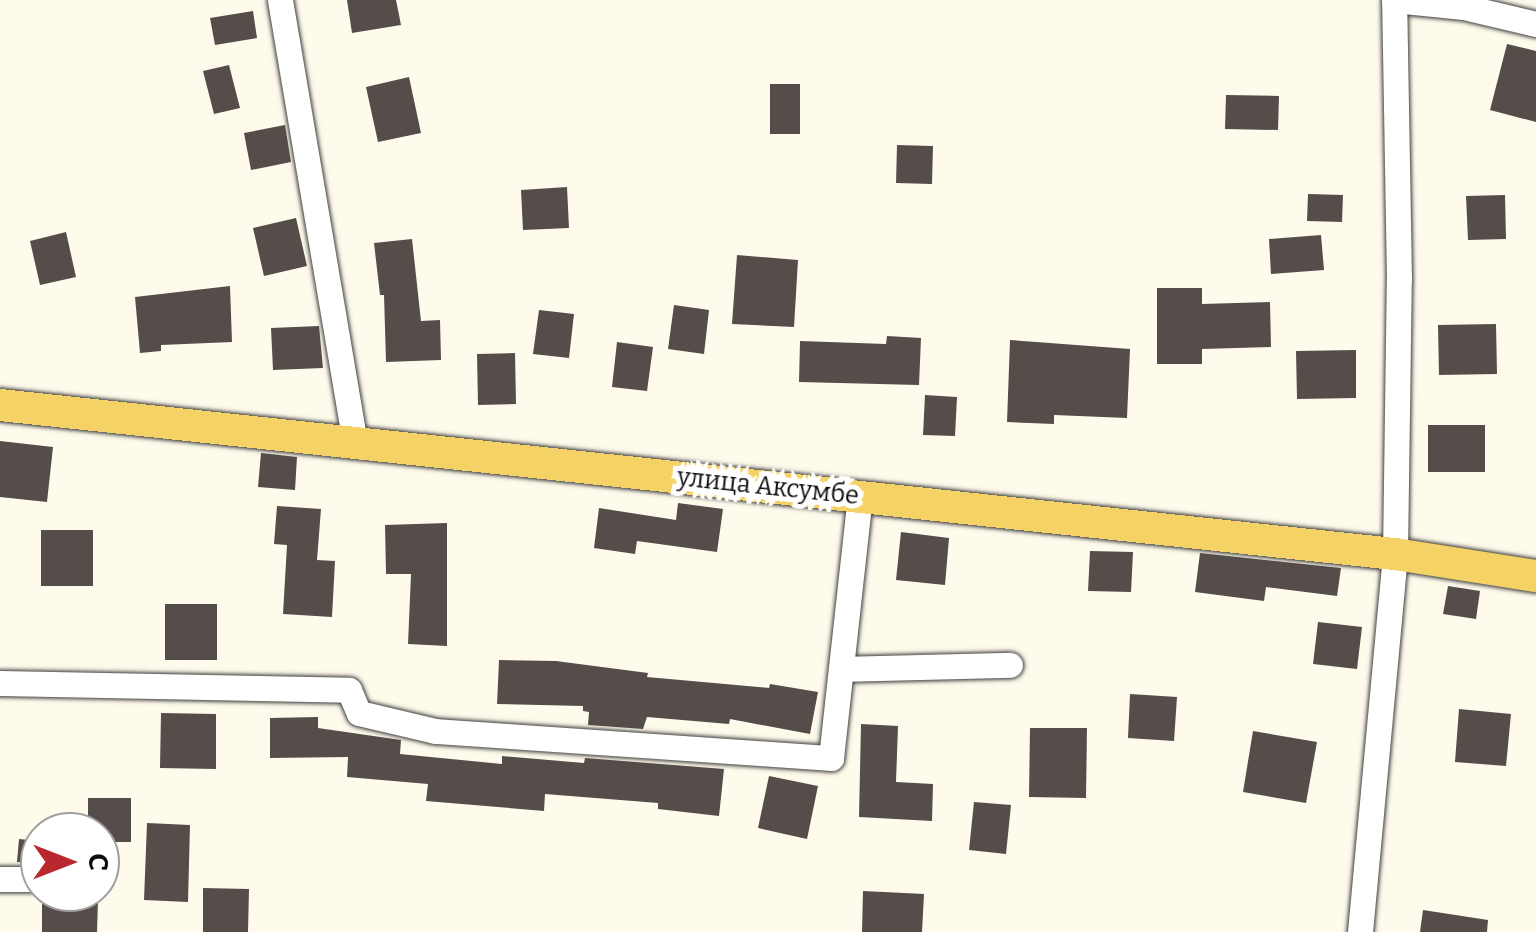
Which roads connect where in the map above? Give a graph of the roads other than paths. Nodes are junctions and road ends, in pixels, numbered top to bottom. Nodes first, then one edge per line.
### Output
1 (280, 0) edge
2 (1394, 0) edge
3 (1536, 24) edge
4 (0, 405) edge
5 (355, 443) junction
6 (860, 497) junction
7 (1395, 554) junction
8 (1536, 576) edge
9 (1010, 665) dead end
10 (841, 669) junction
11 (0, 684) edge
12 (1360, 932) edge

1 - 5 street
2 - 3 street
2 - 7 street
4 - 5 main road, улица Аксумбе
5 - 6 main road, улица Аксумбе
6 - 7 main road, улица Аксумбе
6 - 10 street
7 - 8 main road, улица Аксумбе
7 - 12 street
9 - 10 street
10 - 11 street

